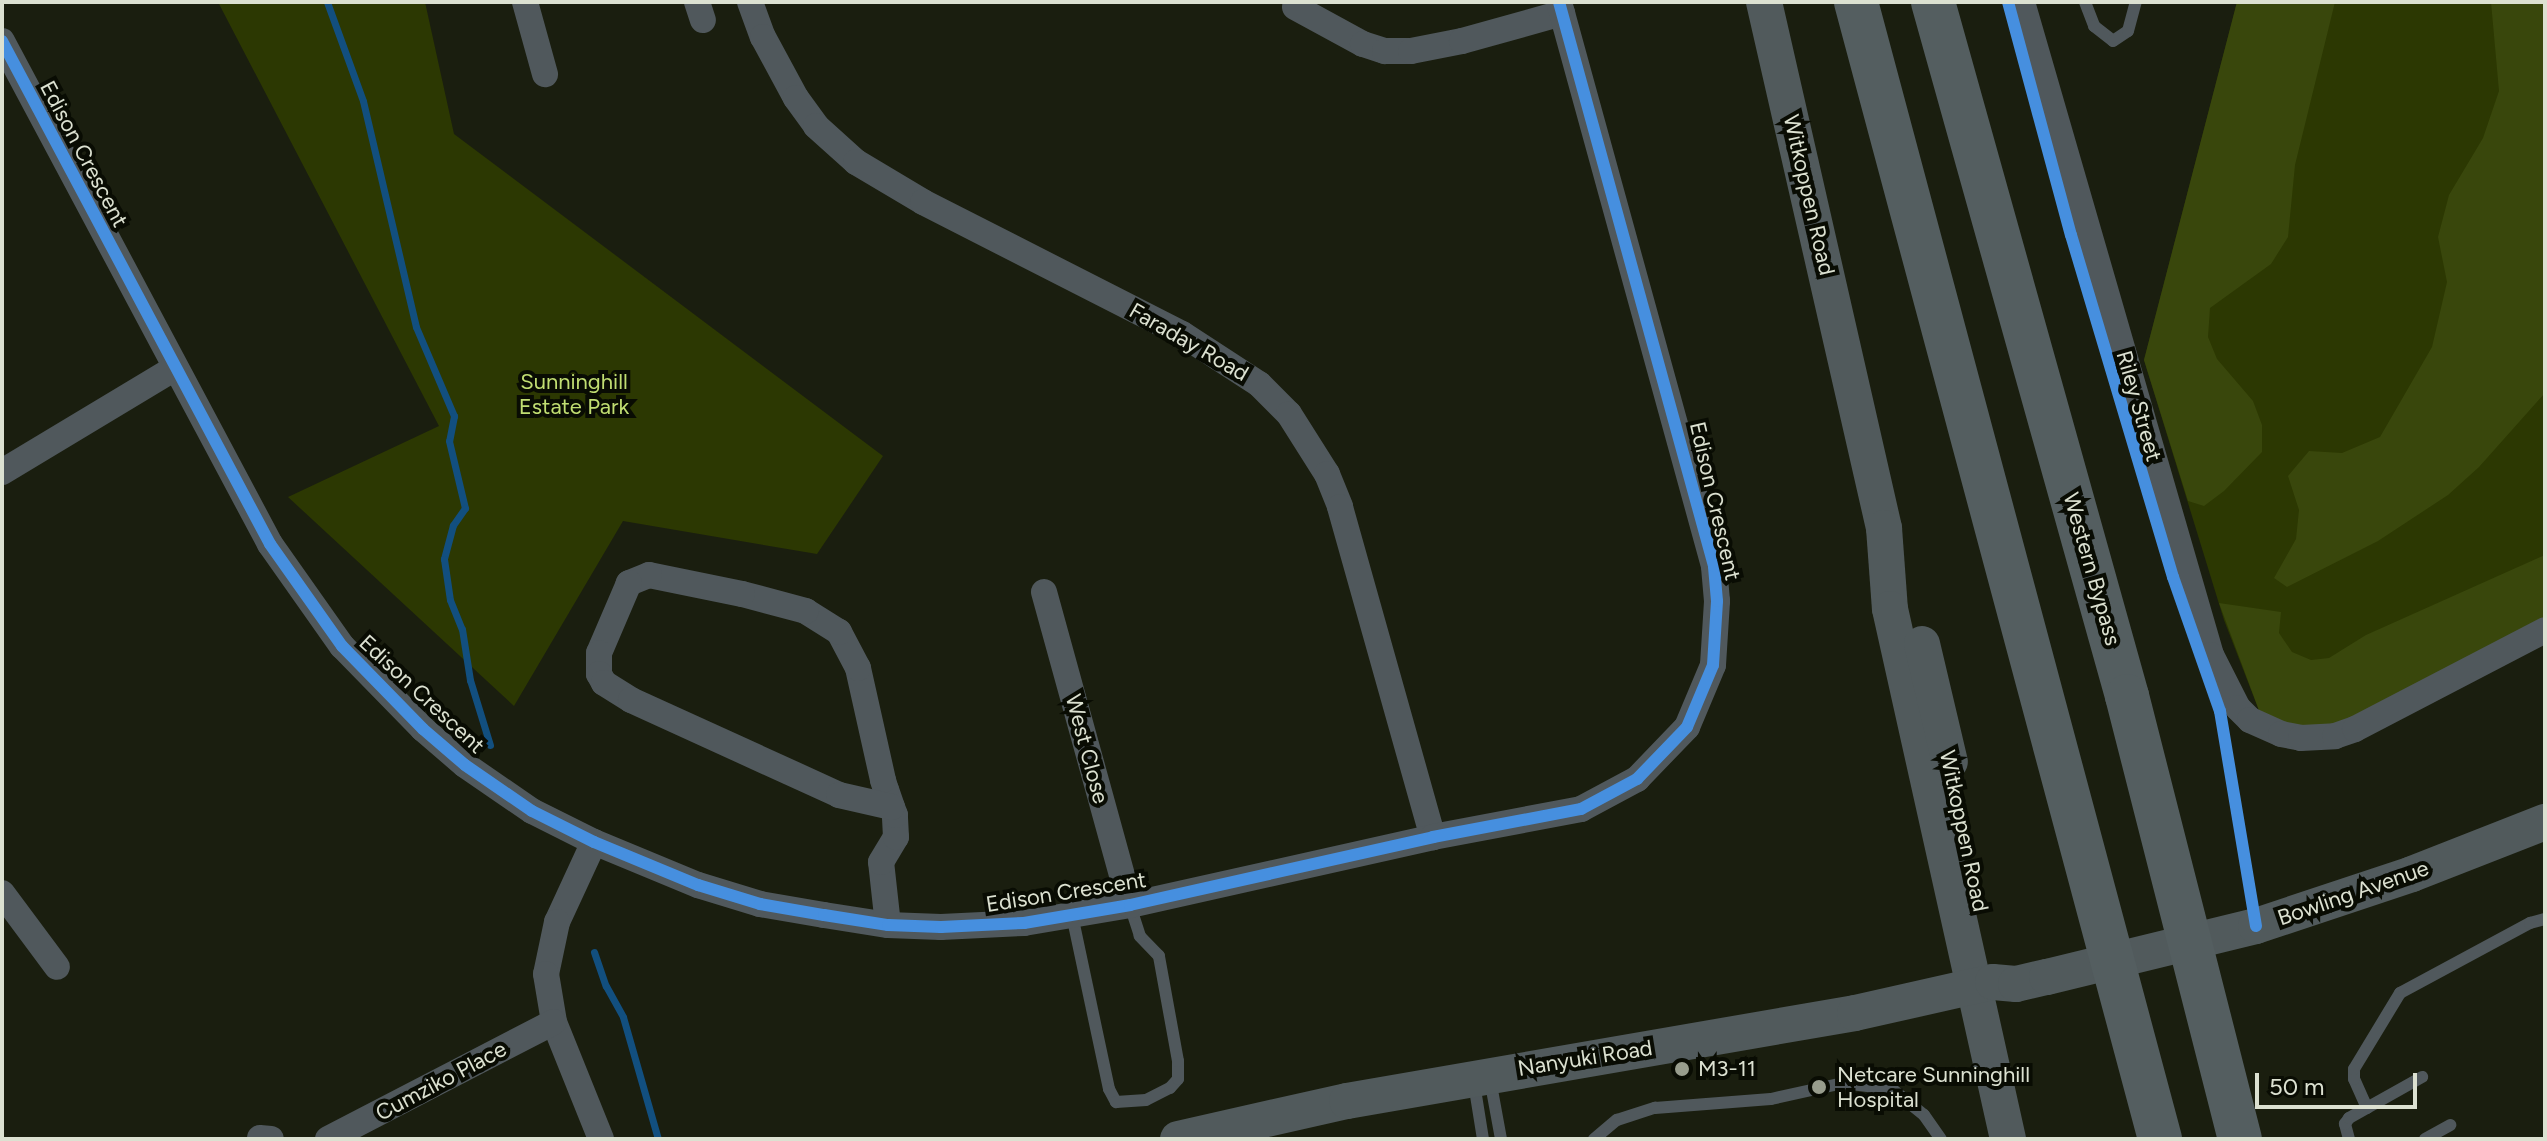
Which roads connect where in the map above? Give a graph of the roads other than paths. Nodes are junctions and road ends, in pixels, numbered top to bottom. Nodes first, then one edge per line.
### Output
1 (525, 2) edge
2 (750, 2) edge
3 (1764, 2) edge
4 (1856, 2) edge
5 (1933, 2) edge
6 (2022, 2) edge
7 (2085, 2) edge
8 (2136, 2) edge
9 (1295, 7) dead end
10 (1560, 8) edge
11 (2, 41) edge
12 (545, 74) dead end
13 (10, 76) edge
14 (175, 368) junction
15 (2, 472) edge
16 (1044, 592) dead end
17 (2545, 630) edge
18 (892, 807) junction
19 (2545, 822) edge
20 (1433, 837) junction
21 (594, 842) junction
22 (2, 893) edge
23 (1130, 905) junction
24 (1072, 915) junction
25 (2545, 919) edge
26 (888, 925) junction
27 (57, 967) dead end
28 (2001, 988) junction
29 (554, 1022) junction
30 (2422, 1077) dead end
31 (1482, 1084) junction
32 (2367, 1108) junction
33 (2450, 1125) dead end
34 (328, 1139) edge
35 (601, 1139) edge
36 (1178, 1139) edge
37 (1254, 1139) edge
38 (1483, 1139) edge
39 (1501, 1139) edge
40 (1594, 1139) edge
41 (1941, 1139) edge
42 (2008, 1139) edge
43 (2030, 1139) edge
44 (2160, 1139) edge
45 (2240, 1139) edge
46 (2349, 1139) edge
47 (2425, 1139) edge

1 - 12 street
2 - 20 street, Faraday Road
3 - 28 main road, Witkoppen Road
4 - 44 highway
5 - 45 highway, Western Bypass
6 - 17 street, Riley Street
7 - 8 lane
9 - 10 street
10 - 20 street, Edison Crescent
11 - 13 street, Edison Crescent
13 - 14 street, Edison Crescent
14 - 15 street
14 - 21 street, Edison Crescent
16 - 23 street, West Close
18 - 18 street
18 - 26 street
19 - 28 main road, Bowling Avenue
20 - 23 street, Edison Crescent
21 - 26 street, Edison Crescent
21 - 29 street
22 - 27 street
23 - 24 street, Edison Crescent
23 - 24 lane
24 - 26 street, Edison Crescent
25 - 32 lane
28 - 31 main road, Nanyuki Road
28 - 42 main road, Witkoppen Road
28 - 43 main road, Witkoppen Road
29 - 34 street, Cumziko Place
29 - 35 street
30 - 32 lane
31 - 36 main road, Nanyuki Road
31 - 37 main road, Nanyuki Road
31 - 38 lane
31 - 39 lane
32 - 46 lane
33 - 47 lane
40 - 41 lane

